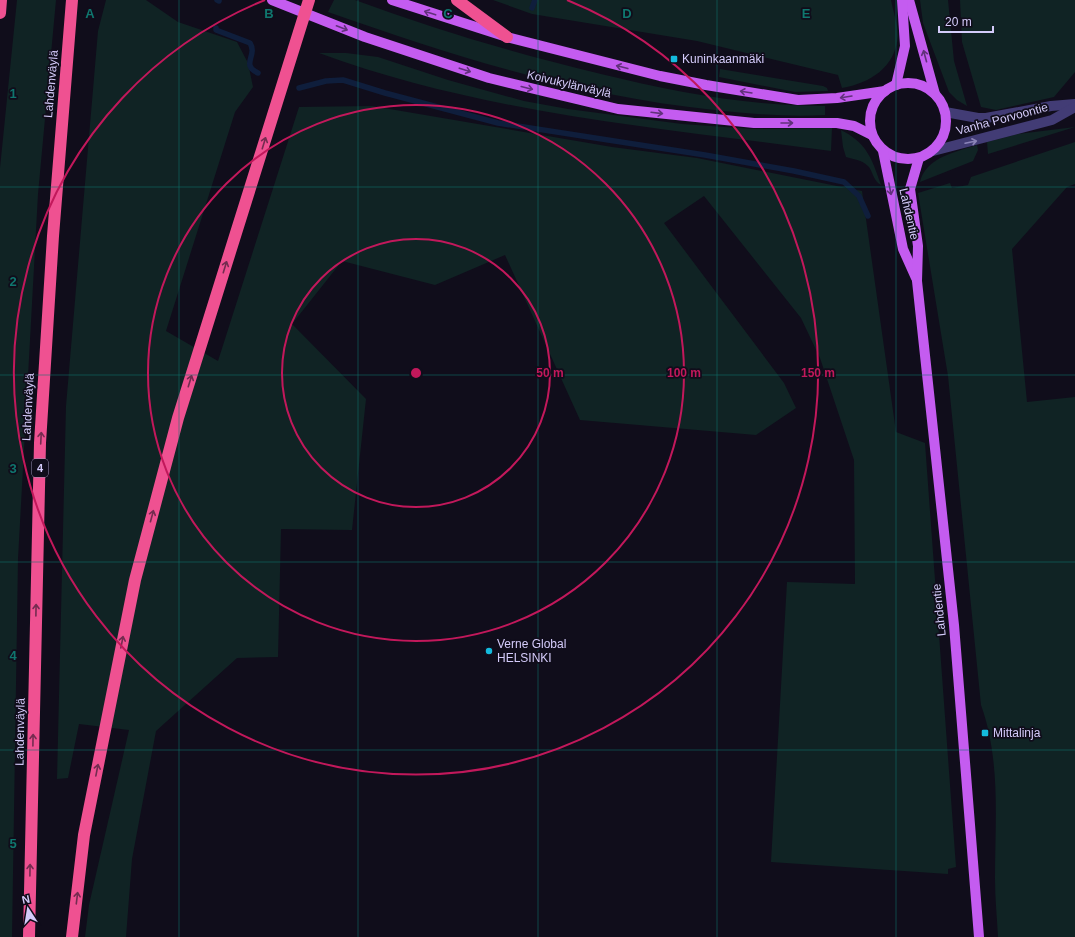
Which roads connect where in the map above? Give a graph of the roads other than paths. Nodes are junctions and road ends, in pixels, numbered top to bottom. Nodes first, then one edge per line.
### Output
1 (1, 0) edge
2 (72, 0) edge
3 (272, 0) edge
4 (310, 0) edge
5 (392, 0) edge
6 (457, 0) edge
7 (902, 0) edge
8 (909, 0) edge
9 (0, 13) edge
10 (306, 14) junction
11 (507, 37) junction
12 (896, 85) junction
13 (884, 90) junction
14 (935, 94) junction
15 (1075, 106) edge
16 (945, 112) junction
17 (872, 135) junction
18 (883, 151) junction
19 (933, 151) junction
20 (919, 158) junction
21 (917, 281) junction
22 (29, 937) edge
23 (72, 937) edge
24 (979, 937) edge

1 - 9 highway
22 -> 2 highway, Lahdenväylä / 4
3 - 10 main road, Koivukylänväylä
4 - 10 highway
11 -> 5 main road
6 - 11 highway
7 - 12 main road
14 -> 8 main road
10 -> 17 main road, Koivukylänväylä
23 -> 10 highway
13 -> 11 main road
12 - 13 main road
12 - 14 main road
13 - 17 main road
14 - 16 main road
15 - 16 street, Vanha Porvoontie
19 -> 15 street, Vanha Porvoontie
16 - 19 main road
17 - 18 main road
18 - 20 main road
18 -> 21 main road, Lahdentie
19 - 20 main road
20 - 21 main road, Lahdentie
21 - 24 main road, Lahdentie

